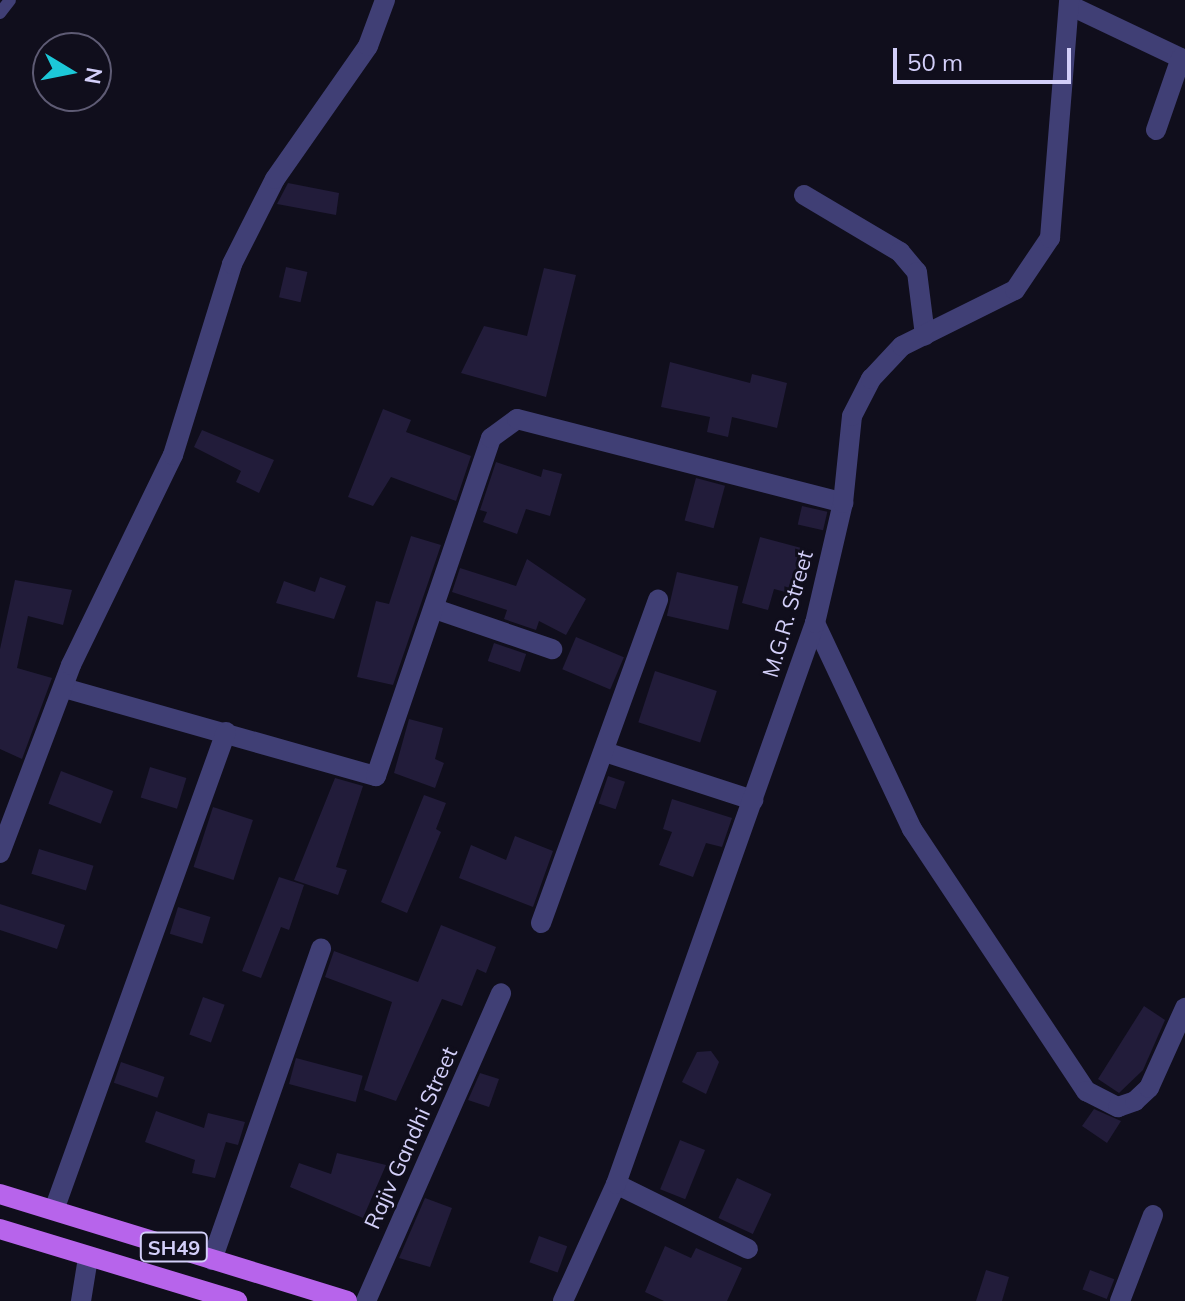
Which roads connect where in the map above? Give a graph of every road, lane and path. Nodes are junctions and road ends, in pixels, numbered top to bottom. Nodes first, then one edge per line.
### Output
1 (10, 0) edge
2 (385, 0) edge
3 (1069, 2) edge
4 (0, 13) edge
5 (1183, 59) edge
6 (1156, 130) dead end
7 (804, 195) dead end
8 (925, 335) junction
9 (843, 503) junction
10 (658, 600) dead end
11 (435, 609) junction
12 (815, 623) junction
13 (552, 649) dead end
14 (64, 688) junction
15 (226, 732) junction
16 (605, 752) junction
17 (753, 800) junction
18 (0, 853) edge
19 (541, 923) dead end
20 (321, 949) dead end
21 (501, 993) dead end
22 (1185, 1008) edge
23 (616, 1184) junction
24 (0, 1194) edge
25 (54, 1210) junction
26 (1153, 1215) dead end
27 (0, 1229) edge
28 (748, 1249) dead end
29 (88, 1258) junction
30 (212, 1260) junction
31 (81, 1301) edge
32 (237, 1301) edge
33 (347, 1301) edge
34 (366, 1301) edge
35 (563, 1301) edge
36 (1120, 1301) edge

1 - 4 lane
2 - 14 street
3 - 5 street
3 - 8 street, M.G.R. Street
5 - 6 street
7 - 8 street
8 - 9 street, M.G.R. Street
9 - 11 street
9 - 12 street, M.G.R. Street
10 - 16 street
11 - 13 street
11 - 15 street
12 - 17 street, M.G.R. Street
12 - 22 street
14 - 15 street
14 - 18 street
15 - 25 street
16 - 17 street
16 - 19 street
17 - 23 street, M.G.R. Street
20 - 30 street
21 - 34 street, Rajiv Gandhi Street
23 - 28 street
23 - 35 street, M.G.R. Street
24 - 25 main road, SH49
25 - 30 main road, SH49
26 - 36 street
27 - 29 main road, SH49
29 - 31 street
29 - 32 main road, SH49
30 - 33 main road, SH49

